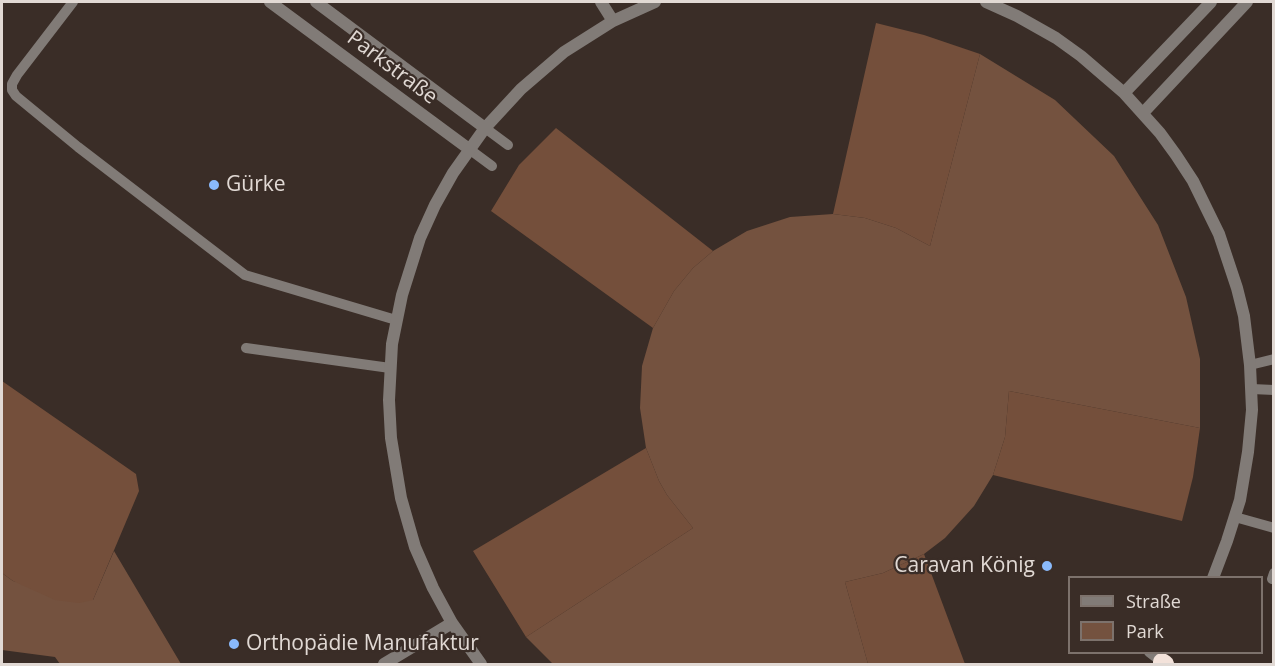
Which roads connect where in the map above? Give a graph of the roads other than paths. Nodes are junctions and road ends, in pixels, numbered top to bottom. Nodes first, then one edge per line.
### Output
1 (73, 2) edge
2 (270, 2) edge
3 (316, 2) edge
4 (601, 2) edge
5 (655, 2) edge
6 (986, 2) edge
7 (1211, 2) edge
8 (1247, 2) edge
9 (612, 21) junction
10 (1124, 93) junction
11 (1143, 113) junction
12 (485, 128) junction
13 (508, 145) dead end
14 (469, 149) junction
15 (492, 166) dead end
16 (396, 320) junction
17 (246, 348) dead end
18 (1274, 359) edge
19 (1250, 365) junction
20 (390, 368) junction
21 (1252, 389) junction
22 (1274, 390) edge
23 (1235, 517) junction
24 (1274, 528) edge
25 (1214, 576) edge
26 (452, 623) junction
27 (384, 664) edge
28 (481, 664) edge

1 - 16 lane
2 - 14 street, Parkstraße
3 - 12 street, Parkstraße
4 - 9 street
5 - 9 street
6 - 10 street
7 - 10 street
8 - 11 street
9 - 12 street
10 - 11 street
11 - 19 street
12 - 13 lane, Parkstraße
12 - 14 street
14 - 15 lane, Parkstraße
14 - 16 street
16 - 20 street
17 - 20 lane
18 - 19 lane
19 - 21 street
20 - 26 street
21 - 22 lane
21 - 23 street
23 - 24 lane
23 - 25 street
26 - 27 street
26 - 28 street

